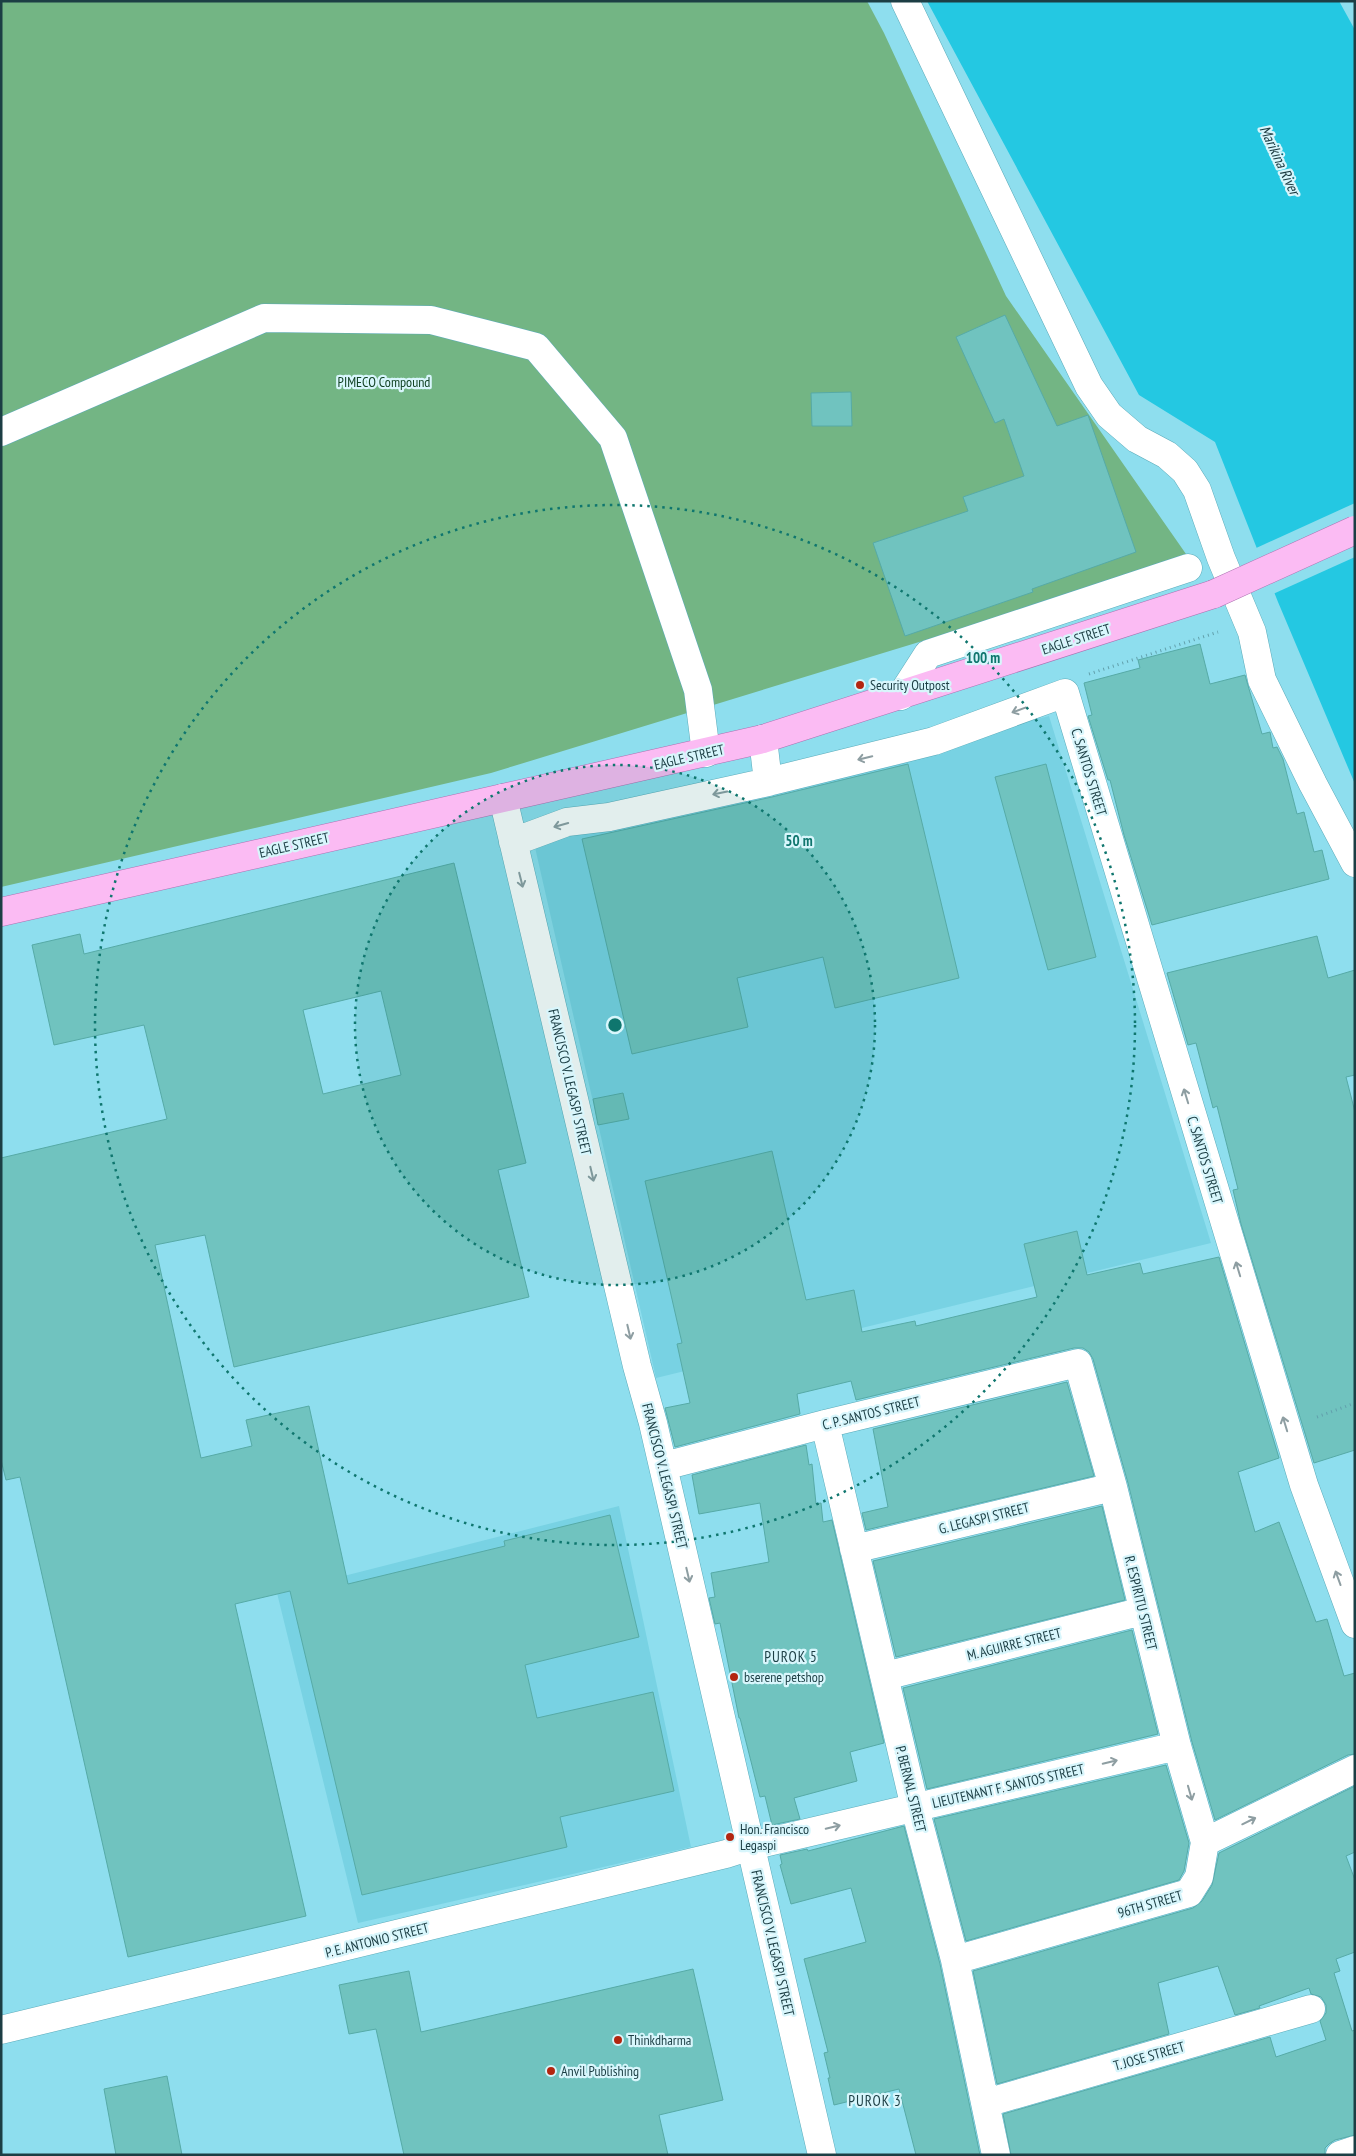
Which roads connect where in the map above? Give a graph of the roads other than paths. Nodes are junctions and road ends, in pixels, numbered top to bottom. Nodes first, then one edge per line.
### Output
1 (905, 1) edge
2 (1, 432) edge
3 (1355, 530) edge
4 (1188, 568) dead end
5 (901, 696) junction
6 (764, 739) junction
7 (706, 754) junction
8 (768, 782) junction
9 (503, 798) junction
10 (512, 842) junction
11 (1355, 863) edge
12 (1, 912) edge
13 (1078, 1363) joint
14 (825, 1424) junction
15 (664, 1466) junction
16 (1113, 1487) junction
17 (854, 1549) junction
18 (1143, 1611) junction
19 (1355, 1624) edge
20 (884, 1676) junction
21 (1177, 1746) junction
22 (1355, 1769) edge
23 (915, 1808) junction
24 (1205, 1842) junction
25 (751, 1846) junction
26 (955, 1960) junction
27 (1312, 2009) dead end
28 (1, 2030) edge
29 (986, 2103) junction
30 (1355, 2150) edge
31 (822, 2155) edge
32 (996, 2155) edge
33 (1340, 2155) edge

1 - 11 street
2 - 7 street
3 - 5 main road, EAGLE STREET, bridge
4 - 5 street
5 - 6 main road, EAGLE STREET
6 - 7 main road, EAGLE STREET
6 - 8 street
7 - 9 main road, EAGLE STREET
8 -> 10 street
19 -> 8 street, C. SANTOS STREET
9 - 10 street, FRANCISCO V. LEGASPI STREET
9 - 12 main road, EAGLE STREET
10 -> 15 street, FRANCISCO V. LEGASPI STREET
13 - 14 street, C. P. SANTOS STREET
13 - 16 street, R. ESPIRITU STREET
14 - 15 street, C. P. SANTOS STREET
14 - 17 street, P. BERNAL STREET
15 -> 25 street, FRANCISCO V. LEGASPI STREET
16 - 17 street, G. LEGASPI STREET
16 - 18 street, R. ESPIRITU STREET
17 - 20 street, P. BERNAL STREET
18 - 20 street, M. AGUIRRE STREET
18 - 21 street, R. ESPIRITU STREET
20 - 23 street, P. BERNAL STREET
23 -> 21 street, LIEUTENANT F. SANTOS STREET
21 -> 24 street, R. ESPIRITU STREET
24 -> 22 street
25 -> 23 street, LIEUTENANT F. SANTOS STREET
23 - 26 street, P. BERNAL STREET
24 - 26 street, 96TH STREET
25 - 28 street, P. E. ANTONIO STREET
25 - 31 street, FRANCISCO V. LEGASPI STREET
26 - 29 street, P. BERNAL STREET
27 - 29 street, T. JOSE STREET
29 - 32 street, P. BERNAL STREET
30 - 33 street

